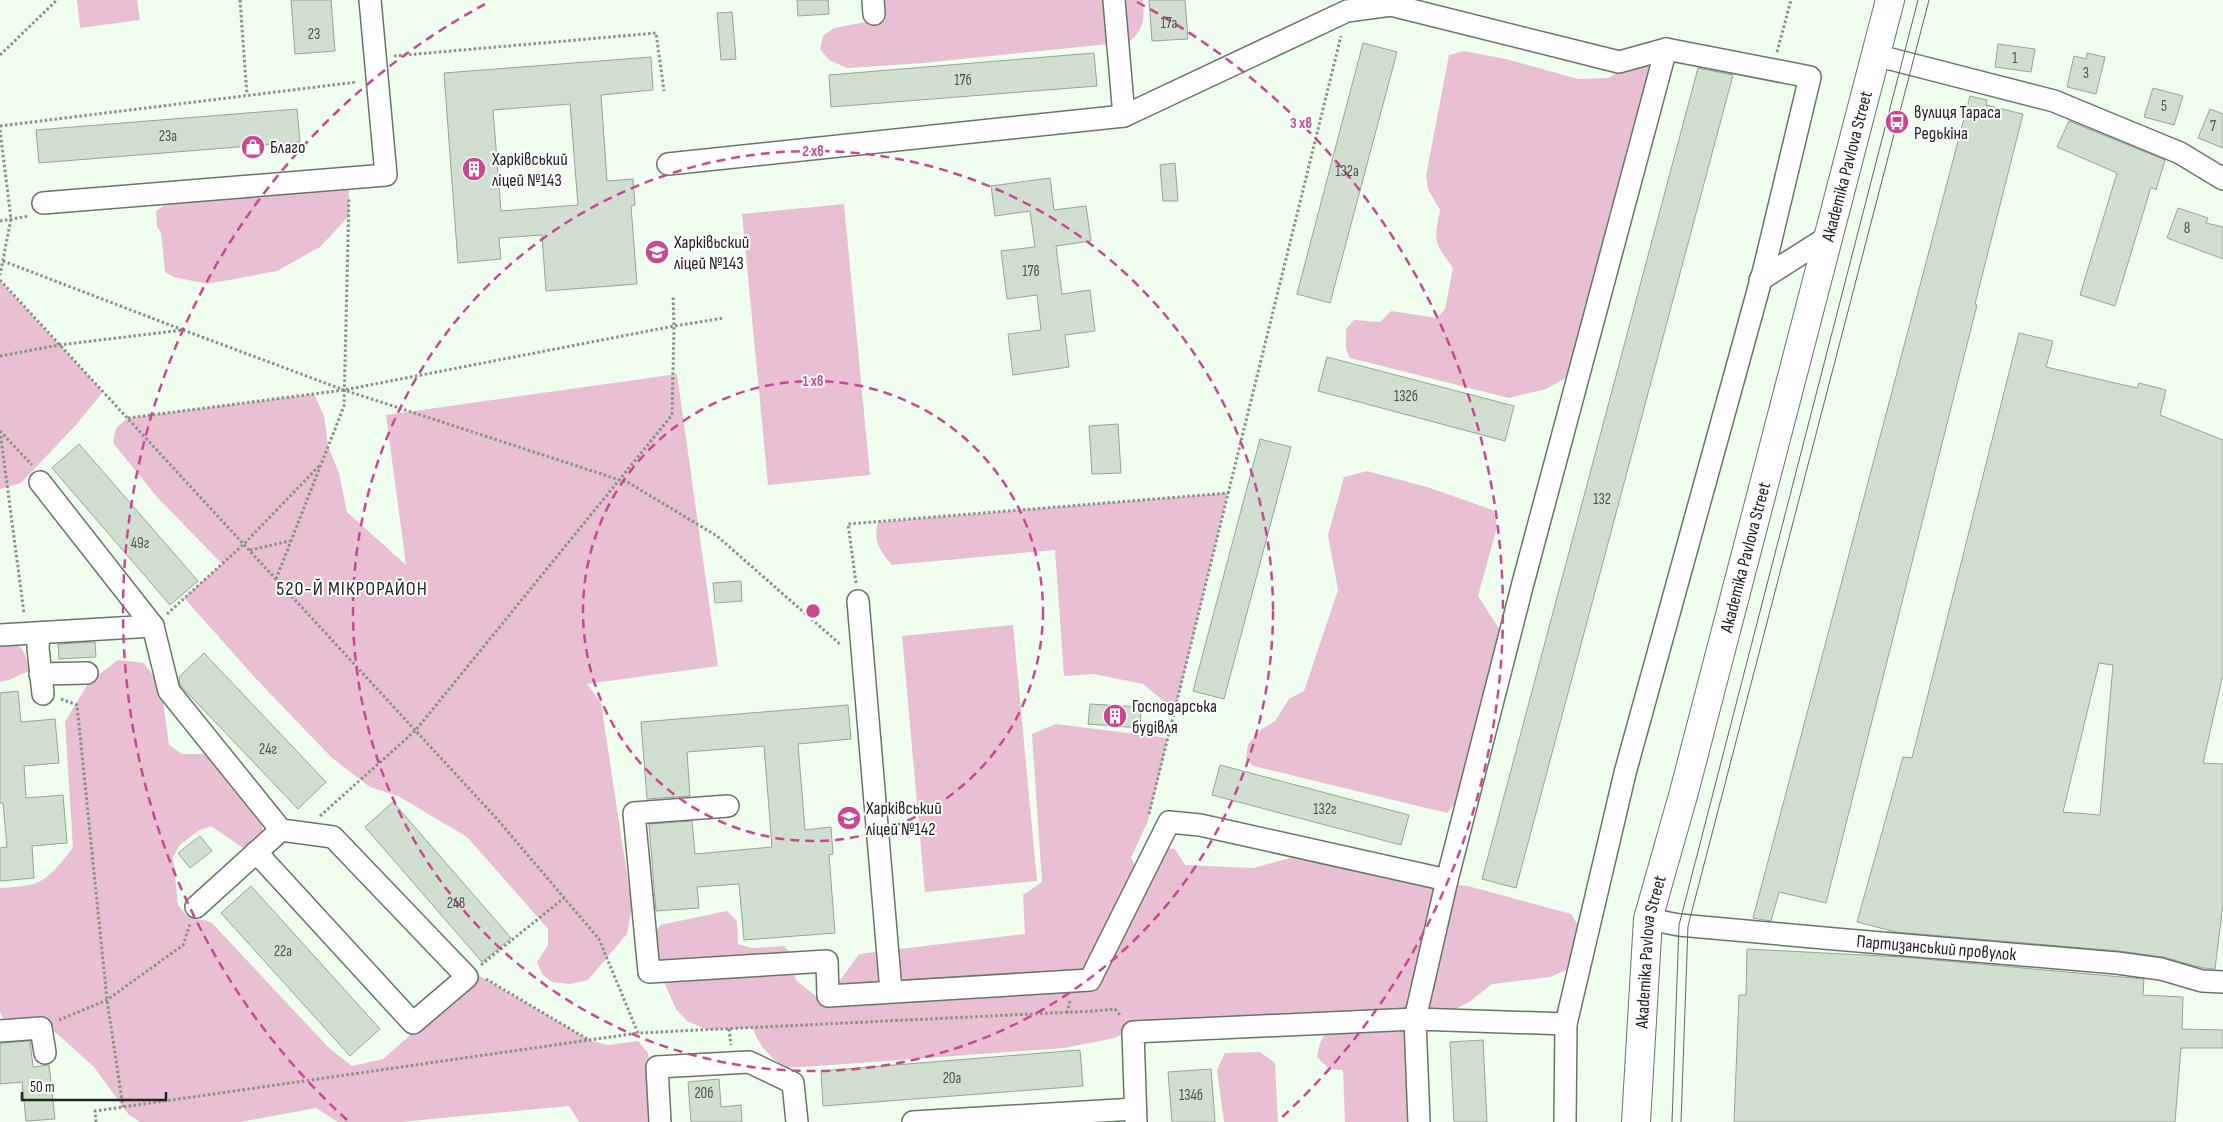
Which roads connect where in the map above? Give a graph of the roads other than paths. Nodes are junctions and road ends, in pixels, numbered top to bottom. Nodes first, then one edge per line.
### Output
1 (370, 0) edge
2 (1114, 0) edge
3 (1890, 0) edge
4 (1666, 49) junction
5 (1875, 55) junction
6 (1124, 116) junction
7 (668, 164) dead end
8 (2223, 179) edge
9 (38, 209) road end
10 (1829, 236) junction
11 (1760, 280) junction
12 (40, 482) dead end
13 (858, 601) road end
14 (153, 626) junction
15 (33, 633) junction
16 (0, 636) edge
17 (87, 673) dead end
18 (728, 806) dead end
19 (291, 831) junction
20 (256, 852) junction
21 (1447, 880) junction
22 (196, 907) road end
23 (1648, 919) junction
24 (2223, 982) edge
25 (891, 992) junction
26 (1415, 1019) junction
27 (1566, 1024) junction
28 (0, 1031) edge
29 (45, 1053) dead end
30 (1135, 1115) edge
31 (660, 1122) edge
32 (797, 1122) edge
33 (913, 1122) edge
34 (1419, 1122) edge
35 (1565, 1122) edge
36 (1636, 1122) edge

1 - 9 street
2 - 6 street
3 - 5 main road, Akademika Pavlova Street
4 - 6 street
4 - 11 street
4 - 21 street
5 - 8 street
5 - 10 main road, Akademika Pavlova Street
6 - 7 street
10 - 11 street
10 - 23 main road, Akademika Pavlova Street
11 - 27 street
12 - 14 street
13 - 25 street
14 - 15 street
14 - 19 street
15 - 16 street
15 - 17 street
18 - 25 street
19 - 20 street
19 - 20 street
20 - 22 street
21 - 25 street
21 - 26 street
23 - 24 street, Партизанський провулок
23 - 36 main road, Akademika Pavlova Street
26 - 27 street
26 - 30 street
26 - 34 street
27 - 35 street
28 - 29 street
30 - 33 street
31 - 32 street

